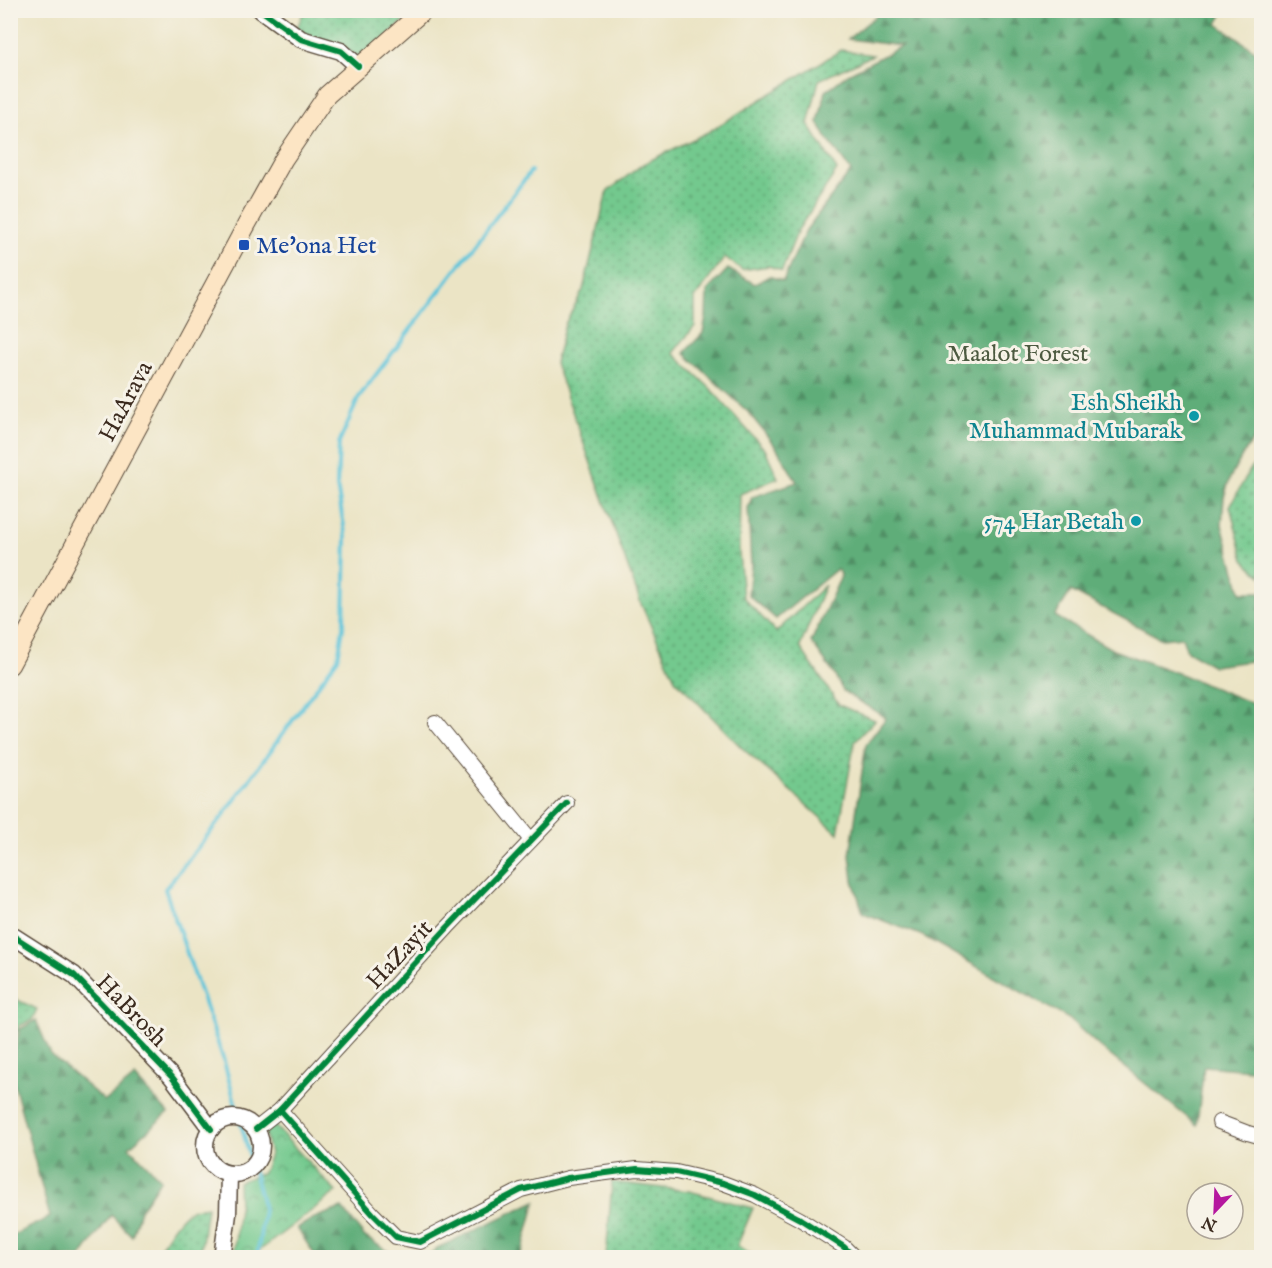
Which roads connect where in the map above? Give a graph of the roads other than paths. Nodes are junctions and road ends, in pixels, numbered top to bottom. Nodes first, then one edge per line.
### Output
1 (424, 10) edge
2 (268, 12) edge
3 (358, 66) junction
4 (10, 665) edge
5 (435, 722) dead end
6 (567, 803) dead end
7 (531, 840) junction
8 (10, 934) edge
9 (280, 1110) junction
10 (1220, 1122) dead end
11 (211, 1129) junction
12 (256, 1129) junction
13 (1262, 1137) edge
14 (229, 1174) junction
15 (222, 1257) edge
16 (855, 1257) edge

1 - 3 main road, HaArava
2 - 3 street
3 - 4 main road, HaArava
5 - 7 street
6 - 7 street, HaZayit
7 - 9 street, HaZayit
8 - 11 street, HaBrosh
9 - 12 street, HaZayit
9 - 16 street
10 - 13 street
11 - 12 street
11 - 14 street
12 - 14 street
14 - 15 street

